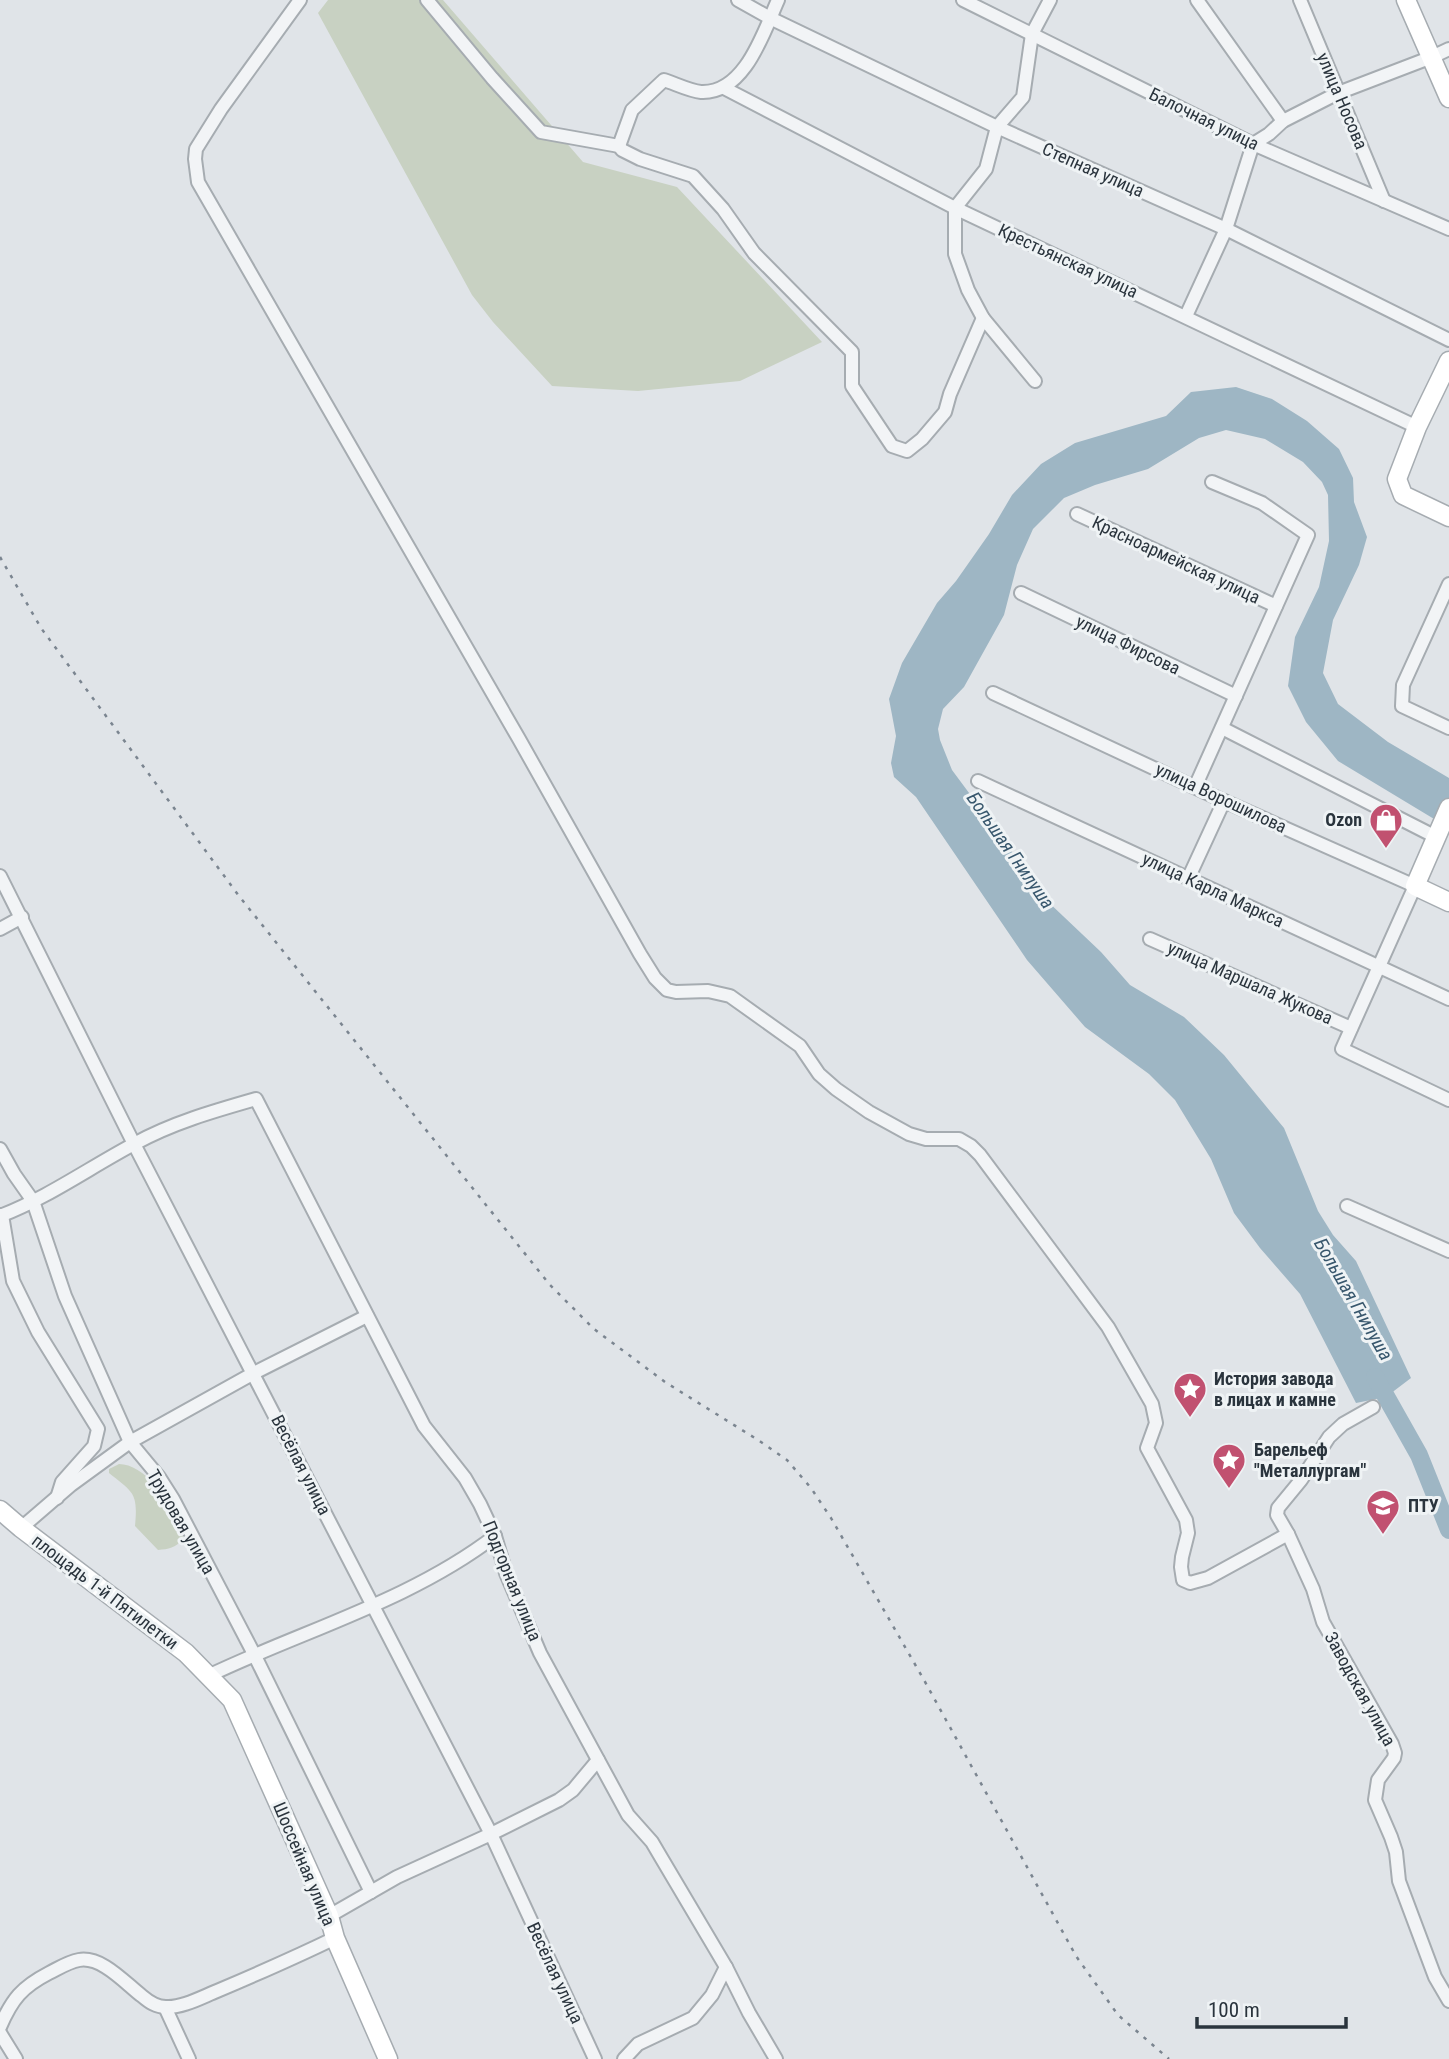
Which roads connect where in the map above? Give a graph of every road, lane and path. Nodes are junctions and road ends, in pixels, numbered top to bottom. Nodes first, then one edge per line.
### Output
1 (300, 0) edge
2 (427, 0) edge
3 (738, 0) edge
4 (778, 0) edge
5 (963, 0) edge
6 (1050, 0) edge
7 (1197, 0) edge
8 (1300, 0) edge
9 (1406, 0) edge
10 (770, 18) junction
11 (1032, 34) junction
12 (1449, 49) edge
13 (1432, 57) junction
14 (724, 88) junction
15 (1338, 93) junction
16 (1449, 98) edge
17 (1283, 121) junction
18 (997, 127) junction
19 (1253, 144) junction
20 (619, 146) junction
21 (1384, 201) junction
22 (955, 208) junction
23 (1226, 229) junction
24 (1449, 229) edge
25 (1186, 316) junction
26 (983, 318) junction
27 (1449, 340) edge
28 (1449, 361) edge
29 (1035, 381) dead end
30 (1417, 426) junction
31 (1212, 482) dead end
32 (1077, 514) dead end
33 (1449, 517) edge
34 (1449, 584) edge
35 (1021, 593) dead end
36 (1276, 606) junction
37 (993, 693) dead end
38 (1236, 696) junction
39 (1222, 728) junction
40 (1449, 728) edge
41 (978, 781) dead end
42 (1195, 787) junction
43 (1224, 801) junction
44 (1449, 808) edge
45 (1438, 832) junction
46 (0, 876) edge
47 (1188, 879) junction
48 (1415, 886) junction
49 (1449, 902) edge
50 (22, 917) junction
51 (0, 929) edge
52 (1150, 939) dead end
53 (1378, 966) junction
54 (1449, 999) edge
55 (1351, 1028) junction
56 (1449, 1100) edge
57 (134, 1144) junction
58 (0, 1149) edge
59 (33, 1201) junction
60 (1348, 1206) dead end
61 (1, 1215) edge
62 (1449, 1251) edge
63 (367, 1316) junction
64 (254, 1373) junction
65 (1373, 1407) dead end
66 (130, 1442) junction
67 (57, 1498) junction
68 (0, 1510) edge
69 (21, 1528) junction
70 (1289, 1534) junction
71 (495, 1536) junction
72 (374, 1606) junction
73 (254, 1654) junction
74 (208, 1676) junction
75 (598, 1760) junction
76 (491, 1834) junction
77 (371, 1892) junction
78 (329, 1916) junction
79 (335, 1938) junction
80 (726, 1967) junction
81 (1449, 2001) edge
82 (165, 2007) junction
83 (0, 2027) edge
84 (0, 2033) edge
85 (16, 2059) edge
86 (189, 2059) edge
87 (388, 2059) edge
88 (595, 2059) edge
89 (624, 2059) edge
90 (776, 2059) edge

1 - 70 street
2 - 20 street
3 - 10 street, Степная улица
4 - 10 street
5 - 11 street, Балочная улица
6 - 11 street
7 - 17 street
8 - 15 street, улица Носова
9 - 13 main road
10 - 14 street
10 - 18 street, Степная улица
11 - 18 street
11 - 19 street, Балочная улица
12 - 13 street
13 - 15 street
13 - 16 main road
14 - 20 street
14 - 22 street, Крестьянская улица
15 - 17 street
15 - 21 street, улица Носова
17 - 19 street
18 - 22 street
18 - 23 street, Степная улица
19 - 21 street, Балочная улица
19 - 23 street
20 - 26 street
21 - 24 street, Балочная улица
22 - 25 street, Крестьянская улица
22 - 26 street
23 - 25 street
23 - 27 street, Степная улица
25 - 30 street, Крестьянская улица
26 - 29 street
28 - 30 main road
30 - 33 main road
31 - 36 street
32 - 36 street, Красноармейская улица
34 - 40 street
35 - 38 street, улица Фирсова
36 - 38 street
37 - 42 street, улица Ворошилова
38 - 39 street
39 - 42 street
39 - 45 street
41 - 47 street, улица Карла Маркса
42 - 43 street, улица Ворошилова
43 - 47 street
43 - 48 street, улица Ворошилова
44 - 45 main road
45 - 48 main road
46 - 50 street, Весёлая улица
47 - 53 street, улица Карла Маркса
48 - 49 main road, улица Ворошилова
48 - 53 street
50 - 51 street
50 - 57 street, Весёлая улица
52 - 55 street, улица Маршала Жукова
53 - 54 street, улица Карла Маркса
53 - 55 street
55 - 56 street, улица Маршала Жукова
57 - 59 street
57 - 63 street, Подгорная улица
57 - 64 street, Весёлая улица
58 - 59 street, Трудовая улица
59 - 61 street
59 - 66 street, Трудовая улица
60 - 62 street
61 - 67 street
63 - 64 street
63 - 71 street, Подгорная улица
64 - 66 street
64 - 72 street, Весёлая улица
65 - 70 street, Заводская улица
66 - 67 street
66 - 73 street, Трудовая улица
67 - 69 street
68 - 69 main road, площадь 1-й Пятилетки
69 - 74 main road, площадь 1-й Пятилетки
70 - 81 street, Заводская улица
71 - 72 street
71 - 75 street, Подгорная улица
72 - 73 street
72 - 76 street, Весёлая улица
73 - 74 street
73 - 77 street, Трудовая улица
74 - 78 main road, Шоссейная улица
75 - 76 street
75 - 80 street, Подгорная улица
76 - 77 street
76 - 88 street, Весёлая улица
77 - 78 street
78 - 79 main road, Шоссейная улица
79 - 82 street
79 - 87 main road, Шоссейная улица
80 - 89 street
80 - 90 street, Подгорная улица
82 - 83 street
82 - 86 street
84 - 85 street

